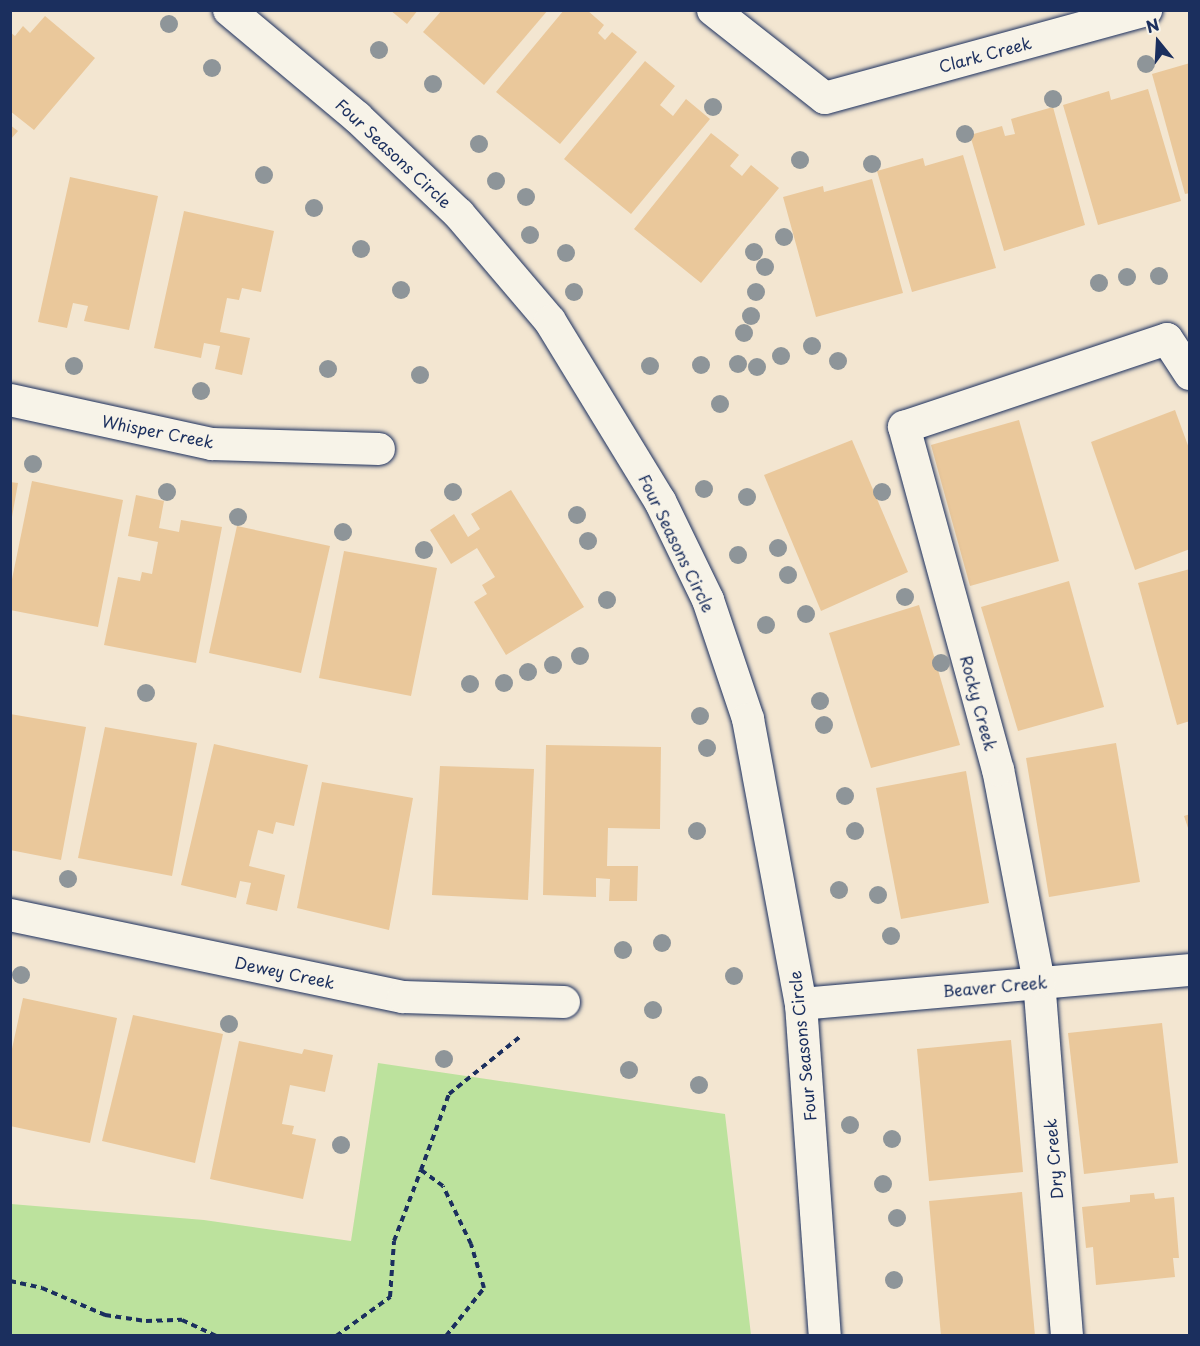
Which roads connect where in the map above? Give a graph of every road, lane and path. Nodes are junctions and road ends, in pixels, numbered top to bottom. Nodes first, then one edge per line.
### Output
1 (229, 10) edge
2 (713, 10) edge
3 (1146, 10) edge
4 (1190, 374) edge
5 (10, 400) edge
6 (379, 449) dead end
7 (10, 915) edge
8 (1190, 970) edge
9 (1039, 982) junction
10 (564, 1002) joint
11 (801, 1004) junction
12 (421, 1170) junction
13 (10, 1281) edge
14 (217, 1335) edge
15 (336, 1335) edge
16 (446, 1335) edge
17 (825, 1335) edge
18 (1068, 1335) edge

1 - 11 street, Four Seasons Circle
2 - 3 street, Clark Creek
4 - 9 street, Rocky Creek
5 - 6 street, Whisper Creek
7 - 10 street, Dewey Creek
8 - 9 street, Beaver Creek
9 - 11 street, Beaver Creek
9 - 18 street, Dry Creek
10 - 12 path
11 - 17 street, Four Seasons Circle
12 - 15 path
12 - 16 path
13 - 14 path

